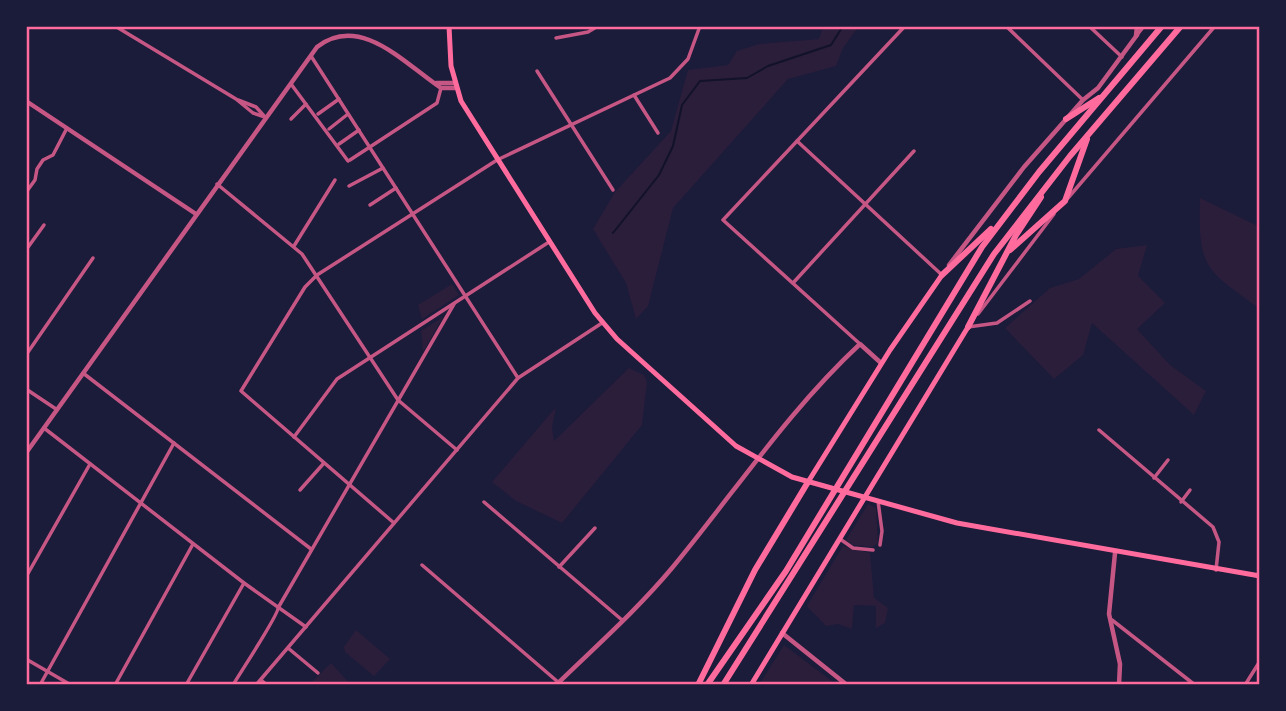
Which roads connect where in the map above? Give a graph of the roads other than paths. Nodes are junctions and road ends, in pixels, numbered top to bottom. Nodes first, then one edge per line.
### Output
1 (115, 26) edge
2 (449, 26) edge
3 (700, 26) edge
4 (905, 26) edge
5 (1006, 26) edge
6 (1089, 26) edge
7 (1138, 26) edge
8 (1144, 26) edge
9 (1162, 26) edge
10 (1181, 26) edge
11 (1214, 26) edge
12 (595, 28) edge
13 (1137, 35) junction
14 (556, 38) dead end
15 (310, 55) junction
16 (1122, 57) junction
17 (537, 71) dead end
18 (290, 82) junction
19 (432, 82) junction
20 (455, 85) junction
21 (442, 88) junction
22 (634, 95) junction
23 (1103, 95) junction
24 (338, 99) junction
25 (1083, 100) junction
26 (26, 101) edge
27 (306, 104) junction
28 (318, 114) dead end
29 (348, 114) junction
30 (265, 117) junction
31 (290, 119) dead end
32 (1066, 119) junction
33 (571, 124) junction
34 (67, 128) junction
35 (329, 129) dead end
36 (359, 130) junction
37 (658, 133) dead end
38 (1088, 135) junction
39 (797, 141) junction
40 (339, 144) dead end
41 (369, 146) junction
42 (914, 151) dead end
43 (1070, 156) junction
44 (497, 160) junction
45 (383, 168) junction
46 (335, 180) dead end
47 (217, 184) junction
48 (349, 186) dead end
49 (396, 188) junction
50 (613, 190) dead end
51 (27, 191) edge
52 (1065, 201) junction
53 (866, 204) junction
54 (370, 205) dead end
55 (196, 214) junction
56 (413, 214) junction
57 (1000, 221) junction
58 (44, 225) dead end
59 (550, 243) junction
60 (293, 246) junction
61 (26, 250) edge
62 (1006, 253) junction
63 (93, 258) dead end
64 (317, 275) junction
65 (942, 275) junction
66 (793, 283) junction
67 (465, 296) junction
68 (1030, 300) dead end
69 (454, 304) junction
70 (602, 323) junction
71 (968, 327) junction
72 (860, 344) junction
73 (26, 355) edge
74 (370, 357) junction
75 (881, 363) junction
76 (83, 373) junction
77 (518, 378) junction
78 (26, 389) edge
79 (398, 400) junction
80 (57, 410) junction
81 (44, 428) junction
82 (1099, 430) dead end
83 (294, 437) junction
84 (174, 443) junction
85 (457, 450) junction
86 (26, 453) edge
87 (755, 459) junction
88 (1168, 460) dead end
89 (324, 463) junction
90 (90, 464) junction
91 (1154, 478) junction
92 (811, 483) junction
93 (349, 485) junction
94 (1190, 489) dead end
95 (300, 490) dead end
96 (862, 496) junction
97 (878, 500) junction
98 (484, 502) dead end
99 (1181, 502) junction
100 (141, 503) junction
101 (394, 523) junction
102 (595, 528) dead end
103 (840, 539) junction
104 (193, 544) junction
105 (880, 545) dead end
106 (312, 549) junction
107 (873, 550) dead end
108 (1115, 553) junction
109 (422, 565) dead end
110 (559, 567) junction
111 (1215, 570) junction
112 (1260, 576) edge
113 (26, 577) edge
114 (244, 583) junction
115 (278, 608) junction
116 (1110, 619) junction
117 (622, 620) junction
118 (306, 627) junction
119 (782, 633) junction
120 (288, 648) junction
121 (26, 659) edge
122 (1260, 661) edge
123 (47, 671) junction
124 (318, 673) dead end
125 (261, 680) junction
126 (557, 684) edge
127 (40, 685) edge
128 (71, 685) edge
129 (115, 685) edge
130 (186, 685) edge
131 (233, 685) edge
132 (256, 685) edge
133 (267, 685) edge
134 (698, 685) edge
135 (707, 685) edge
136 (723, 685) edge
137 (751, 685) edge
138 (847, 685) edge
139 (1119, 685) edge
140 (1195, 685) edge
141 (1245, 685) edge

1 - 30 street
2 - 20 main road
3 - 22 street
4 - 39 street
5 - 25 street
6 - 16 street
7 - 13 street
8 - 13 street
9 - 23 highway
10 - 38 highway
11 - 52 street
12 - 14 street
13 - 16 street
15 - 18 street
15 - 19 street
15 - 24 street
16 - 25 street
17 - 33 street
18 - 27 street
18 - 30 street
19 - 20 street
19 - 21 street
20 - 21 street
20 - 44 main road
21 - 41 street
22 - 33 street
22 - 37 street
23 - 32 highway
23 - 57 highway
24 - 28 street
24 - 29 street
25 - 32 street
26 - 34 street
27 - 31 street
27 - 41 street
29 - 35 street
29 - 36 street
30 - 47 street
32 - 65 street
33 - 44 street
33 - 50 street
34 - 51 street
34 - 55 street
36 - 40 street
36 - 41 street
38 - 43 highway
38 - 52 highway
39 - 53 street
39 - 66 street
41 - 45 street
42 - 53 street
43 - 62 highway
43 - 136 highway
44 - 56 street
44 - 59 main road
45 - 48 street
45 - 49 street
46 - 60 street
47 - 55 street
47 - 60 street
49 - 54 street
49 - 56 street
52 - 62 highway
52 - 71 street
53 - 65 street
53 - 66 street
55 - 76 street
56 - 64 street
56 - 67 street
57 - 65 highway
57 - 135 highway
58 - 61 street
59 - 67 street
59 - 70 main road
60 - 64 street
62 - 71 highway
63 - 73 street
64 - 74 street
64 - 83 street
65 - 75 main road
66 - 72 street
67 - 69 street
67 - 77 street
68 - 71 street
69 - 74 street
69 - 79 street
70 - 77 street
70 - 87 main road
71 - 96 main road
72 - 75 street
72 - 87 street
74 - 79 street
74 - 83 street
75 - 92 main road
76 - 80 street
76 - 84 street
77 - 85 street
78 - 80 street
79 - 85 street
79 - 93 street
80 - 81 street
81 - 86 street
81 - 90 street
82 - 91 street
83 - 89 street
84 - 100 street
84 - 106 street
85 - 101 street
87 - 92 main road
87 - 117 street
88 - 91 street
89 - 93 street
89 - 95 street
90 - 100 street
90 - 113 street
91 - 99 street
92 - 96 main road
92 - 134 highway
93 - 101 street
93 - 106 street
94 - 99 street
96 - 97 main road
96 - 103 main road
97 - 105 street
97 - 108 main road
98 - 110 street
99 - 111 street
100 - 104 street
100 - 123 street
101 - 118 street
102 - 110 street
103 - 107 street
103 - 119 main road
104 - 114 street
104 - 129 street
106 - 115 street
108 - 111 main road
108 - 116 street
109 - 126 street
110 - 117 street
111 - 112 main road
114 - 115 street
114 - 130 street
115 - 118 street
115 - 131 street
116 - 139 street
116 - 140 street
117 - 126 street
118 - 120 street
119 - 137 main road
119 - 138 street
120 - 124 street
120 - 125 street
121 - 123 street
122 - 141 street
123 - 127 street
123 - 128 street
125 - 132 street
125 - 133 street

